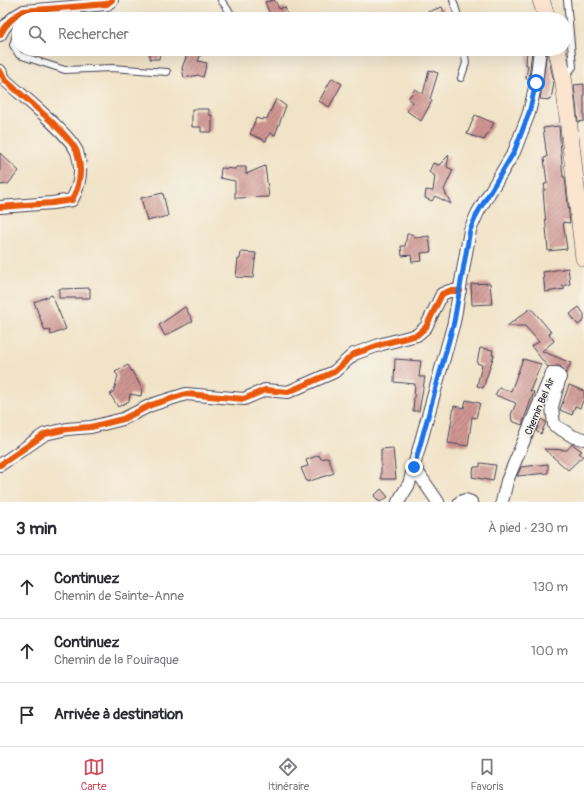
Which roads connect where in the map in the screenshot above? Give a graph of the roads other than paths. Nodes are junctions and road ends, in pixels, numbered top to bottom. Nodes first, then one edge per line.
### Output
1 (112, 0) edge
2 (221, 0) edge
3 (453, 0) edge
4 (536, 0) edge
5 (541, 0) edge
6 (567, 0) edge
7 (22, 12) edge
8 (229, 12) edge
9 (457, 12) edge
10 (537, 12) edge
11 (545, 12) edge
12 (568, 12) edge
13 (12, 18) edge
14 (0, 35) edge
15 (22, 56) edge
16 (465, 56) edge
17 (539, 56) edge
18 (559, 56) edge
19 (572, 56) edge
20 (0, 71) edge
21 (167, 72) dead end
22 (563, 74) junction
23 (461, 78) dead end
24 (0, 207) edge
25 (584, 258) edge
26 (460, 291) junction
27 (584, 438) edge
28 (0, 465) edge
29 (414, 467) junction
30 (398, 502) edge
31 (438, 502) edge
32 (460, 502) edge
33 (471, 502) edge
34 (502, 502) edge

1 - 7 street
2 - 8 lane
3 - 9 lane
4 - 10 street
5 - 11 main road
6 - 12 lane
13 - 14 street
15 - 21 lane
16 - 23 lane
17 - 26 street
18 - 22 main road
19 - 22 lane
20 - 24 street
22 - 25 main road
26 - 28 street
26 - 29 street
27 - 34 street, Chemin Bel Air
29 - 30 street
29 - 31 street
32 - 33 street

